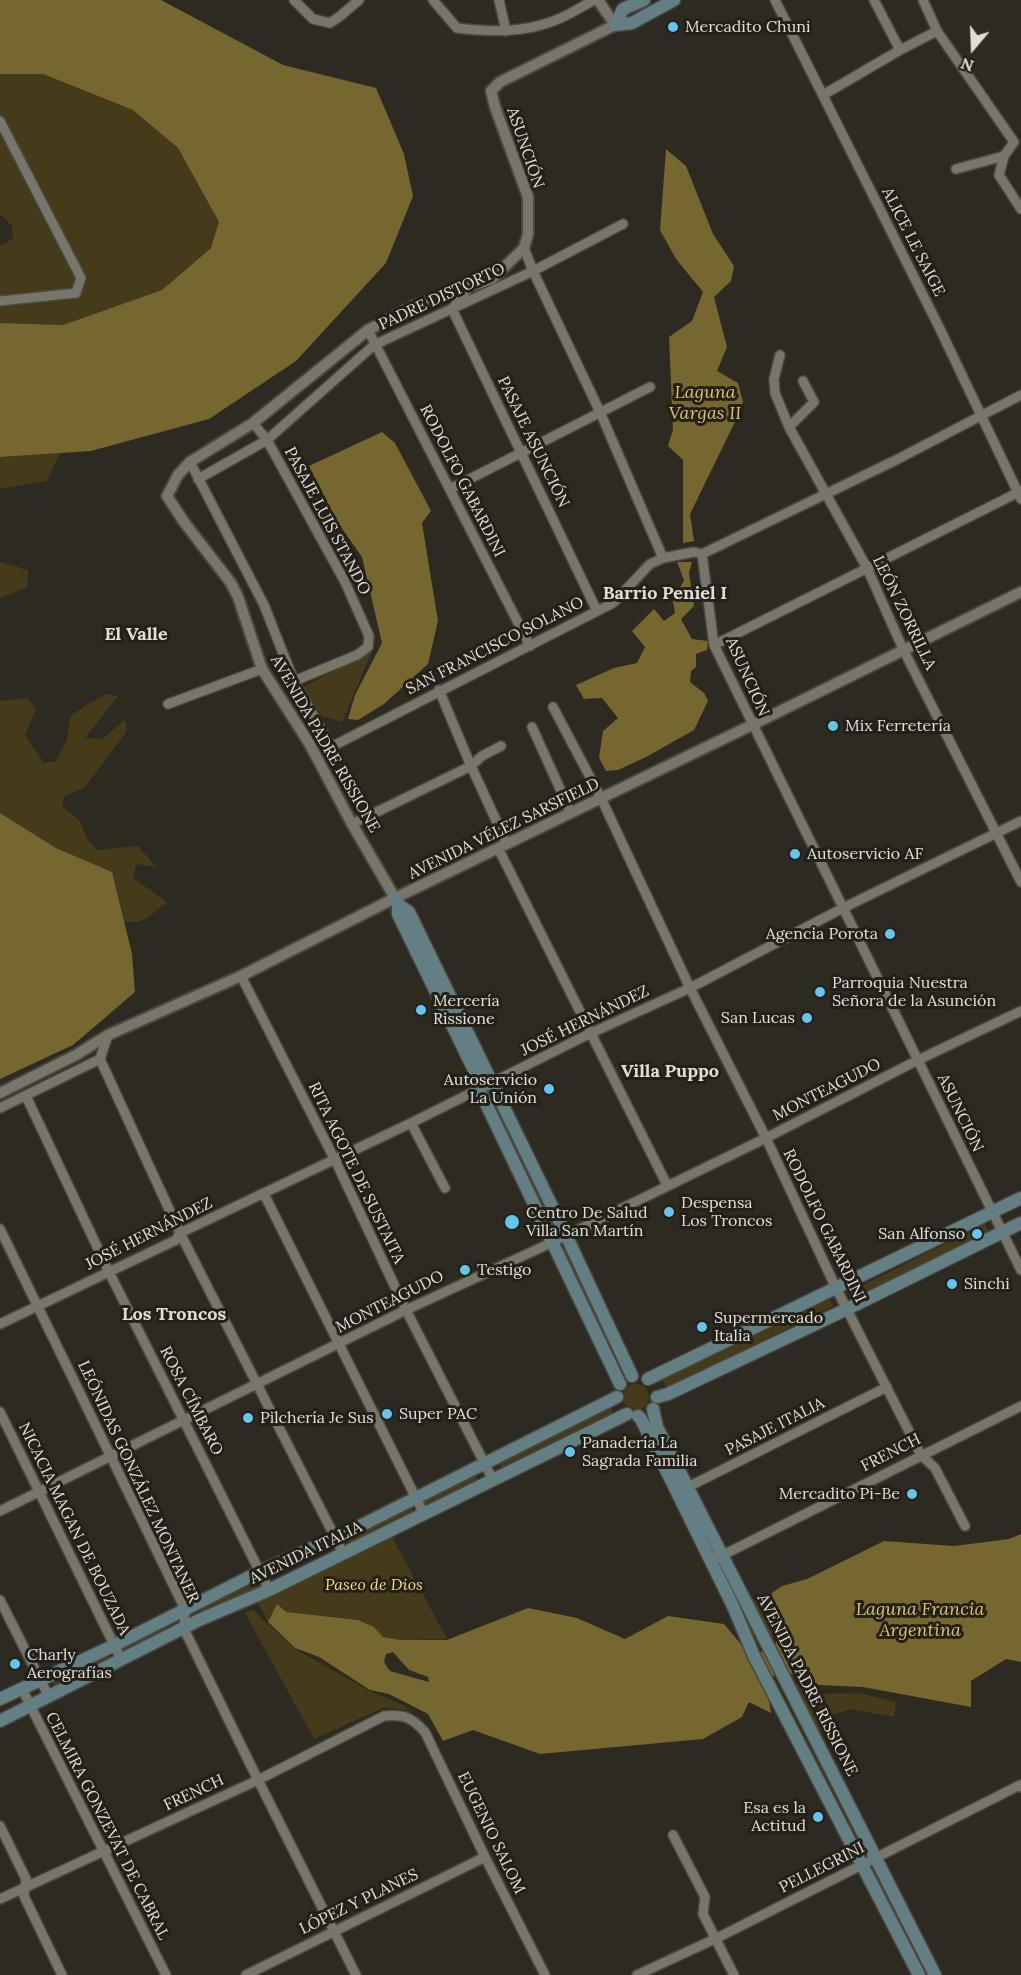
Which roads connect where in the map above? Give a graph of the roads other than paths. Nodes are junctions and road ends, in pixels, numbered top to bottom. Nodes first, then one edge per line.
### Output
1 (294, 0) edge
2 (359, 0) edge
3 (433, 0) edge
4 (499, 0) edge
5 (596, 0) edge
6 (644, 0) edge
7 (674, 0) edge
8 (775, 0) edge
9 (874, 0) edge
10 (923, 0) edge
11 (615, 25) junction
12 (506, 31) junction
13 (938, 31) junction
14 (900, 50) junction
15 (823, 95) junction
16 (0, 121) edge
17 (1004, 156) junction
18 (956, 169) dead end
19 (1021, 209) edge
20 (623, 224) dead end
21 (524, 248) junction
22 (533, 272) junction
23 (468, 289) junction
24 (0, 301) edge
25 (452, 309) junction
26 (368, 330) junction
27 (374, 345) junction
28 (780, 355) dead end
29 (803, 381) dead end
30 (650, 387) dead end
31 (1021, 395) edge
32 (600, 412) junction
33 (981, 416) junction
34 (253, 423) junction
35 (789, 427) junction
36 (267, 440) junction
37 (522, 451) junction
38 (190, 462) junction
39 (178, 475) joint
40 (198, 479) junction
41 (450, 489) junction
42 (826, 492) junction
43 (1020, 494) edge
44 (702, 554) junction
45 (663, 558) junction
46 (867, 568) junction
47 (1021, 592) edge
48 (597, 611) junction
49 (714, 645) junction
50 (530, 646) junction
51 (903, 649) junction
52 (262, 669) junction
53 (294, 681) junction
54 (439, 690) junction
55 (168, 704) dead end
56 (553, 707) dead end
57 (752, 725) junction
58 (532, 728) dead end
59 (325, 736) junction
60 (309, 743) junction
61 (501, 746) dead end
62 (331, 747) joint
63 (471, 766) junction
64 (601, 798) junction
65 (572, 813) junction
66 (1021, 821) edge
67 (352, 824) junction
68 (998, 833) junction
69 (502, 846) junction
70 (1021, 882) edge
71 (396, 901) junction
72 (843, 908) junction
73 (241, 976) junction
74 (690, 988) junction
75 (1021, 1011) edge
76 (589, 1034) junction
77 (108, 1035) junction
78 (100, 1059) junction
79 (918, 1060) junction
80 (492, 1082) junction
81 (479, 1089) junction
82 (0, 1093) edge
83 (26, 1096) junction
84 (0, 1108) edge
85 (411, 1123) junction
86 (766, 1138) junction
87 (335, 1160) junction
88 (667, 1185) junction
89 (444, 1188) dead end
90 (264, 1194) junction
91 (1021, 1198) edge
92 (992, 1212) junction
93 (1021, 1222) edge
94 (0, 1229) edge
95 (1002, 1232) junction
96 (180, 1233) junction
97 (566, 1235) junction
98 (553, 1242) junction
99 (1021, 1270) edge
100 (109, 1272) junction
101 (836, 1288) junction
102 (37, 1306) junction
103 (847, 1309) junction
104 (406, 1310) junction
105 (0, 1324) edge
106 (340, 1344) junction
107 (632, 1376) junction
108 (648, 1379) junction
109 (259, 1384) junction
110 (620, 1384) junction
111 (887, 1387) junction
112 (616, 1397) junction
113 (655, 1403) junction
114 (1021, 1406) edge
115 (0, 1412) edge
116 (632, 1415) junction
117 (184, 1421) junction
118 (921, 1455) junction
119 (110, 1457) junction
120 (484, 1465) junction
121 (493, 1480) junction
122 (682, 1490) junction
123 (40, 1493) junction
124 (416, 1499) junction
125 (0, 1511) edge
126 (424, 1514) junction
127 (964, 1526) dead end
128 (336, 1538) junction
129 (344, 1553) junction
130 (723, 1555) junction
131 (711, 1561) junction
132 (261, 1571) junction
133 (269, 1590) junction
134 (0, 1600) edge
135 (185, 1609) junction
136 (184, 1629) junction
137 (115, 1645) junction
138 (121, 1659) junction
139 (41, 1680) junction
140 (22, 1689) junction
141 (49, 1697) junction
142 (0, 1700) edge
143 (29, 1706) junction
144 (398, 1715) joint
145 (0, 1721) edge
146 (258, 1780) junction
147 (1021, 1786) edge
148 (0, 1826) edge
149 (673, 1835) dead end
150 (103, 1852) junction
151 (485, 1857) junction
152 (876, 1857) junction
153 (862, 1864) junction
154 (25, 1887) junction
155 (0, 1899) edge
156 (334, 1932) junction
157 (717, 1938) junction
158 (62, 1975) edge
159 (166, 1975) edge
160 (246, 1975) edge
161 (356, 1975) edge
162 (545, 1975) edge
163 (637, 1975) edge
164 (734, 1975) edge
165 (919, 1975) edge
166 (935, 1975) edge

1 - 2 street
3 - 12 street
4 - 12 street
5 - 11 street
5 - 12 street
6 - 11 main road
7 - 11 main road
8 - 15 street, ALICE LE SAIGE
9 - 14 street
10 - 13 street
11 - 21 street, ASUNCIÓN
13 - 14 street
13 - 17 street
14 - 15 street
15 - 33 street, ALICE LE SAIGE
16 - 24 street
17 - 18 street
17 - 19 street
20 - 22 street, PADRE DISTORTO
21 - 22 street, ASUNCIÓN
21 - 23 street, PADRE DISTORTO
22 - 25 street, PADRE DISTORTO
22 - 32 street, ASUNCIÓN
23 - 25 street
23 - 26 street, PADRE DISTORTO
25 - 27 street, PADRE DISTORTO
25 - 37 street, PASAJE ASUNCIÓN
26 - 27 street, RODOLFO GABARDINI
26 - 34 street, PADRE DISTORTO
27 - 36 street, PADRE DISTORTO
27 - 41 street, RODOLFO GABARDINI
28 - 35 street, LEÓN ZORRILLA
29 - 35 street
30 - 32 street
31 - 33 street
32 - 37 street
32 - 45 street, ASUNCIÓN
33 - 42 street
33 - 43 street, ALICE LE SAIGE
34 - 36 street, PASAJE LUIS STANDO
34 - 38 street, PADRE DISTORTO
35 - 42 street, LEÓN ZORRILLA
36 - 40 street, PADRE DISTORTO
36 - 53 street, PASAJE LUIS STANDO
37 - 41 street
37 - 48 street, PASAJE ASUNCIÓN
38 - 39 street, PADRE DISTORTO
38 - 40 street, AVENIDA PADRE RISSIONE
39 - 52 street, AVENIDA PADRE RISSIONE
40 - 53 street, AVENIDA PADRE RISSIONE
41 - 50 street, RODOLFO GABARDINI
42 - 44 street
42 - 46 street, LEÓN ZORRILLA
43 - 46 street
44 - 45 street
44 - 49 street, ASUNCIÓN
45 - 48 street, SAN FRANCISCO SOLANO
46 - 49 street
46 - 51 street, LEÓN ZORRILLA
47 - 51 street, AVENIDA VÉLEZ SARSFIELD
48 - 50 street, SAN FRANCISCO SOLANO
49 - 57 street, ASUNCIÓN
50 - 54 street, SAN FRANCISCO SOLANO
51 - 57 street, AVENIDA VÉLEZ SARSFIELD
51 - 68 street, LEÓN ZORRILLA
52 - 55 street
52 - 60 street, AVENIDA PADRE RISSIONE
53 - 59 street, AVENIDA PADRE RISSIONE
54 - 62 street, SAN FRANCISCO SOLANO
54 - 63 street
56 - 64 street, RODOLFO GABARDINI
57 - 64 street, AVENIDA VÉLEZ SARSFIELD
57 - 72 street, ASUNCIÓN
58 - 65 street
59 - 60 street
59 - 62 street, AVENIDA PADRE RISSIONE
60 - 67 street, AVENIDA PADRE RISSIONE
61 - 63 street
63 - 67 street
63 - 69 street
64 - 65 street, AVENIDA VÉLEZ SARSFIELD
64 - 74 street, RODOLFO GABARDINI
65 - 69 street, AVENIDA VÉLEZ SARSFIELD
66 - 68 street, JOSÉ HERNÁNDEZ
67 - 71 street, AVENIDA PADRE RISSIONE
68 - 70 street, LEÓN ZORRILLA
68 - 72 street, JOSÉ HERNÁNDEZ
69 - 71 street, AVENIDA VÉLEZ SARSFIELD
69 - 76 street
71 - 73 street, AVENIDA VÉLEZ SARSFIELD
71 - 80 main road, AVENIDA PADRE RISSIONE
71 - 81 main road, AVENIDA PADRE RISSIONE
72 - 74 street, JOSÉ HERNÁNDEZ
72 - 79 street, ASUNCIÓN
73 - 77 street, AVENIDA VÉLEZ SARSFIELD
73 - 87 street, RITA AGOTE DE SUSTAITA
74 - 76 street, JOSÉ HERNÁNDEZ
74 - 86 street, RODOLFO GABARDINI
75 - 79 street, MONTEAGUDO
76 - 80 street, JOSÉ HERNÁNDEZ
76 - 88 street
77 - 78 street
77 - 82 street, AVENIDA VÉLEZ SARSFIELD
78 - 83 street
78 - 96 street
79 - 86 street, MONTEAGUDO
79 - 92 street, ASUNCIÓN
80 - 81 street, JOSÉ HERNÁNDEZ
80 - 97 main road, AVENIDA PADRE RISSIONE
81 - 85 street, JOSÉ HERNÁNDEZ
81 - 98 main road, AVENIDA PADRE RISSIONE
83 - 84 street
83 - 100 street, ROSA CÍMBARO
85 - 87 street, JOSÉ HERNÁNDEZ
85 - 89 street
86 - 88 street, MONTEAGUDO
86 - 101 street, RODOLFO GABARDINI
87 - 90 street, JOSÉ HERNÁNDEZ
87 - 104 street, RITA AGOTE DE SUSTAITA
88 - 97 street, MONTEAGUDO
90 - 96 street, JOSÉ HERNÁNDEZ
90 - 106 street
91 - 92 main road
92 - 95 street, ASUNCIÓN
92 - 101 main road
93 - 95 main road
94 - 102 street, LEÓNIDAS GONZÁLEZ MONTANER
95 - 99 street, ASUNCIÓN
95 - 103 main road
96 - 100 street, JOSÉ HERNÁNDEZ
96 - 109 street
97 - 98 street, MONTEAGUDO
97 - 107 main road, AVENIDA PADRE RISSIONE
98 - 104 street, MONTEAGUDO
98 - 110 main road, AVENIDA PADRE RISSIONE
100 - 102 street, JOSÉ HERNÁNDEZ
100 - 117 street, ROSA CÍMBARO
101 - 103 street, RODOLFO GABARDINI
101 - 108 main road
102 - 105 street, JOSÉ HERNÁNDEZ
102 - 119 street, LEÓNIDAS GONZÁLEZ MONTANER
103 - 111 street, RODOLFO GABARDINI
103 - 113 main road
104 - 106 street, MONTEAGUDO
104 - 120 street, RITA AGOTE DE SUSTAITA
106 - 109 street, MONTEAGUDO
106 - 124 street
107 - 108 main road
107 - 110 main road
108 - 113 main road
109 - 117 street, MONTEAGUDO
109 - 128 street
110 - 112 main road
111 - 118 street, RODOLFO GABARDINI
111 - 122 street, PASAJE ITALIA
112 - 116 main road
112 - 120 main road, AVENIDA ITALIA
113 - 116 main road
113 - 122 main road, AVENIDA PADRE RISSIONE
114 - 118 street, FRENCH
115 - 123 street, NICACIA MAGAN DE BOUZADA
116 - 121 main road, AVENIDA ITALIA
116 - 122 main road, AVENIDA PADRE RISSIONE
117 - 119 street, MONTEAGUDO
117 - 132 street, ROSA CÍMBARO
118 - 127 street, RODOLFO GABARDINI
118 - 130 street, FRENCH
119 - 123 street, MONTEAGUDO
119 - 135 street, LEÓNIDAS GONZÁLEZ MONTANER
120 - 121 street, RITA AGOTE DE SUSTAITA
120 - 124 main road, AVENIDA ITALIA
121 - 126 main road, AVENIDA ITALIA
122 - 130 main road, AVENIDA PADRE RISSIONE
122 - 131 main road, AVENIDA PADRE RISSIONE
123 - 125 street, MONTEAGUDO
123 - 137 street, NICACIA MAGAN DE BOUZADA
124 - 126 street
124 - 128 main road, AVENIDA ITALIA
126 - 129 main road, AVENIDA ITALIA
128 - 129 street
128 - 132 main road, AVENIDA ITALIA
129 - 133 main road, AVENIDA ITALIA
130 - 131 street, FRENCH
130 - 152 main road, AVENIDA PADRE RISSIONE
131 - 153 main road, AVENIDA PADRE RISSIONE
132 - 133 street, ROSA CÍMBARO
132 - 135 main road, AVENIDA ITALIA
133 - 136 main road, AVENIDA ITALIA
134 - 139 street, CELMIRA GONZEVAT DE CABRAL
135 - 136 street, LEÓNIDAS GONZÁLEZ MONTANER
135 - 137 main road, AVENIDA ITALIA
136 - 138 main road, AVENIDA ITALIA
136 - 146 street, LEÓNIDAS GONZÁLEZ MONTANER
137 - 138 street, NICACIA MAGAN DE BOUZADA
137 - 139 main road, AVENIDA ITALIA
138 - 141 main road, AVENIDA ITALIA
139 - 140 main road, AVENIDA ITALIA
139 - 141 street, CELMIRA GONZEVAT DE CABRAL
140 - 142 main road, AVENIDA ITALIA
140 - 143 street, CELMIRA GONZEVAT DE CABRAL
141 - 143 main road, AVENIDA ITALIA
143 - 145 main road, AVENIDA ITALIA
143 - 150 street, CELMIRA GONZEVAT DE CABRAL
144 - 146 street, FRENCH
144 - 151 street, EUGENIO SALOM
146 - 150 street, FRENCH
146 - 156 street, LEÓNIDAS GONZÁLEZ MONTANER
147 - 152 street, PELLEGRINI
148 - 154 street
149 - 157 street
150 - 154 street, FRENCH
150 - 159 street, CELMIRA GONZEVAT DE CABRAL
151 - 156 street, LÓPEZ Y PLANES
151 - 162 street, EUGENIO SALOM
152 - 153 street, PELLEGRINI
152 - 166 main road, AVENIDA PADRE RISSIONE
153 - 157 street, PELLEGRINI
153 - 165 main road, AVENIDA PADRE RISSIONE
154 - 155 street, FRENCH
154 - 158 street
156 - 160 street, LÓPEZ Y PLANES
156 - 161 street, LEÓNIDAS GONZÁLEZ MONTANER
157 - 163 street, PELLEGRINI
157 - 164 street

